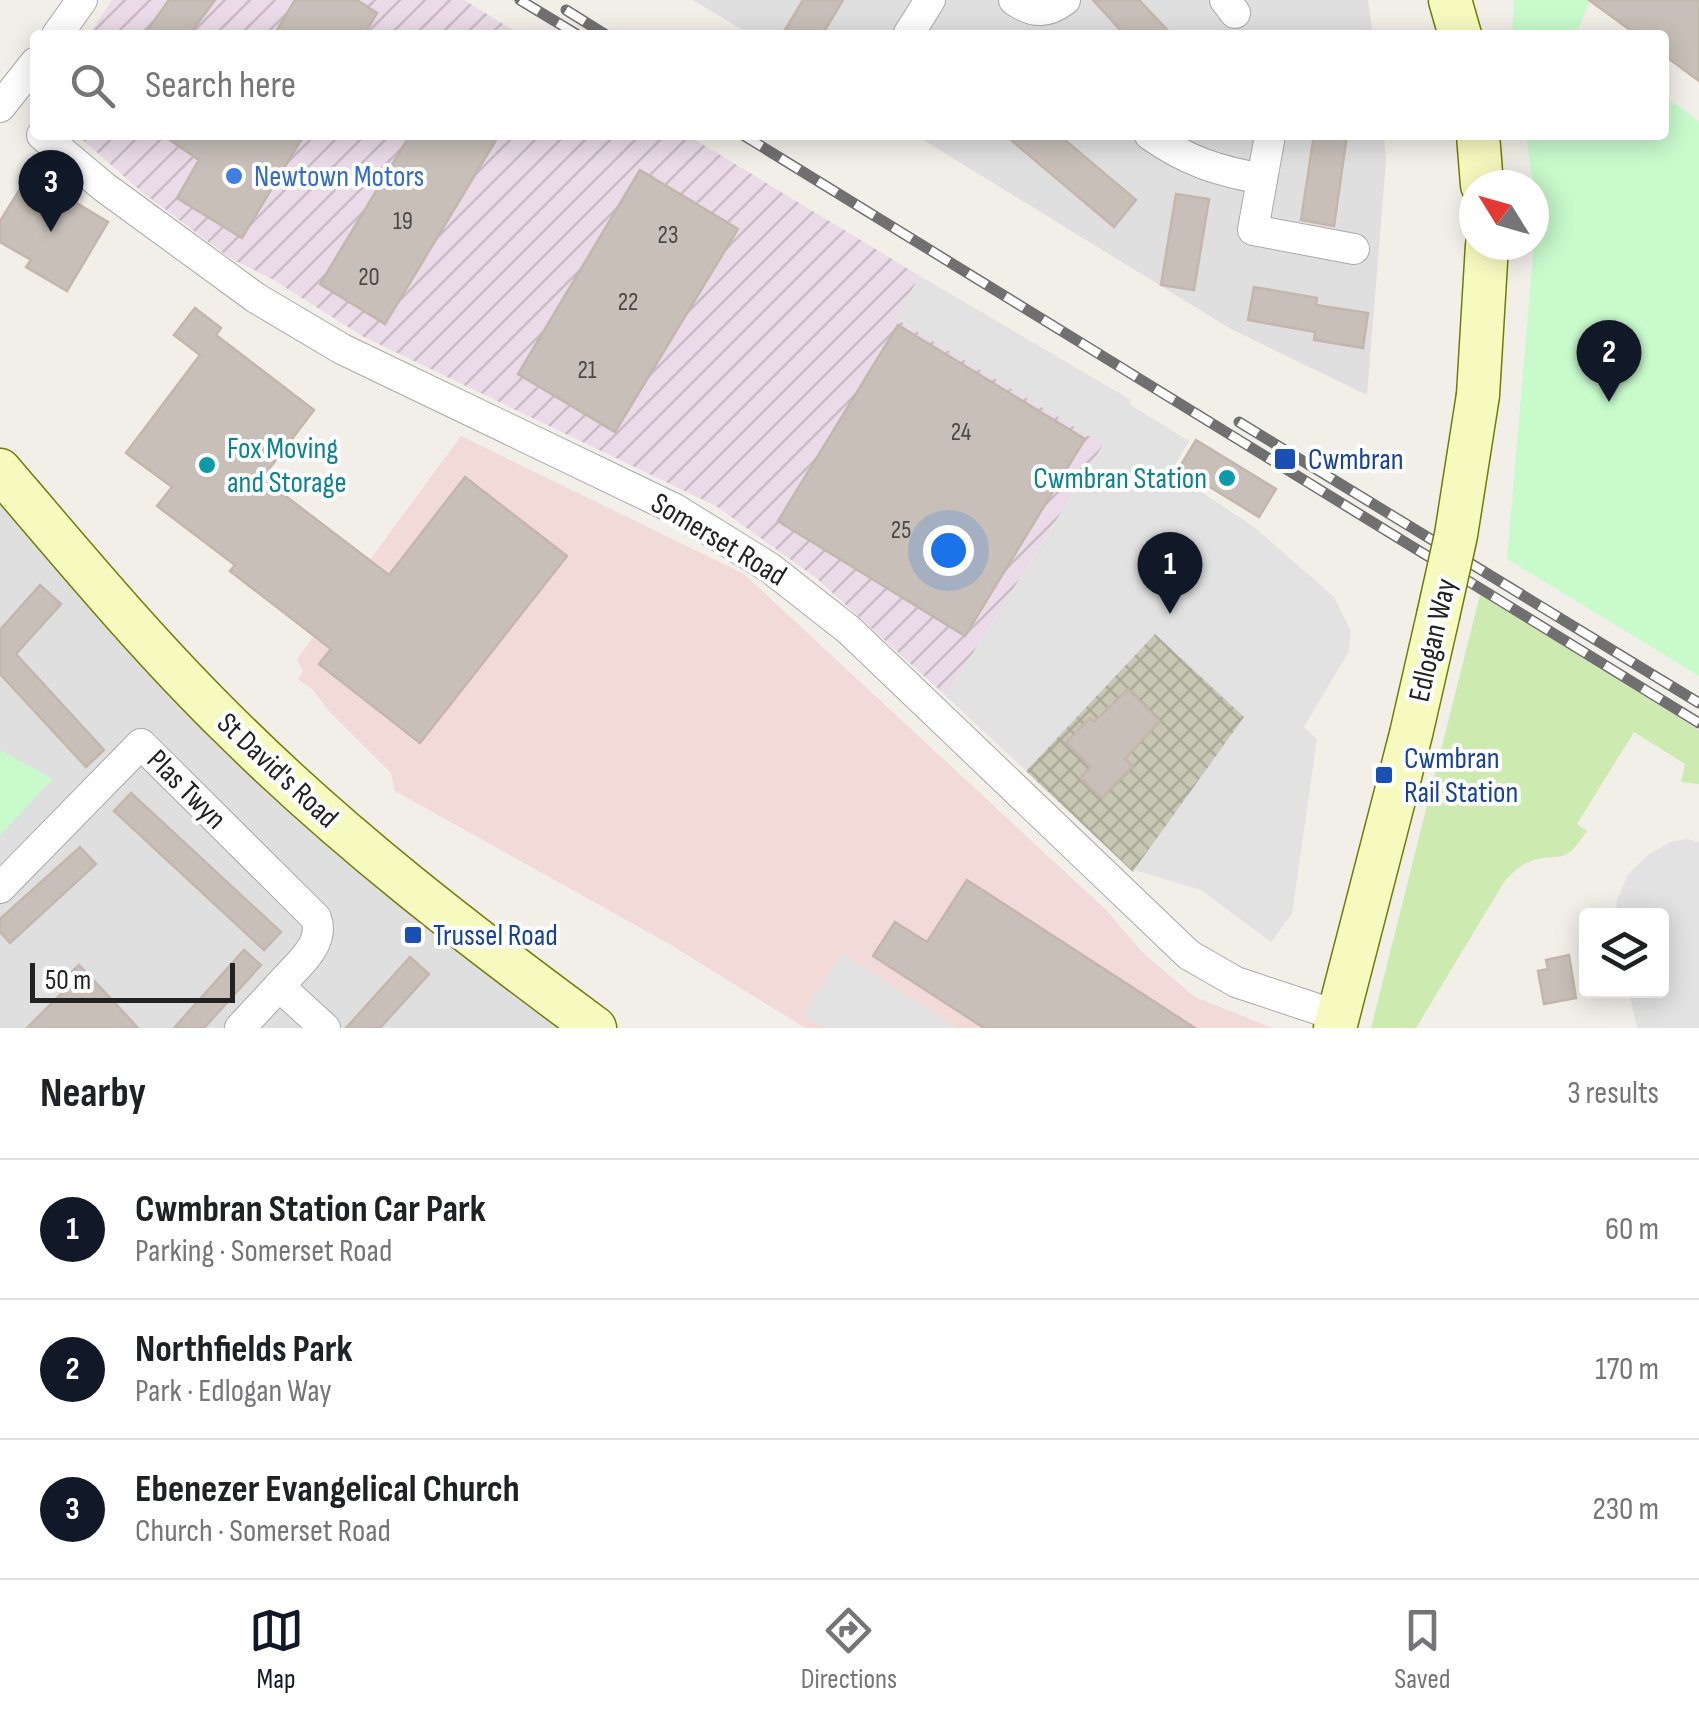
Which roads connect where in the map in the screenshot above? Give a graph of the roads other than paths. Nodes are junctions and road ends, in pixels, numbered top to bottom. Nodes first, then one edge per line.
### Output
1 (82, 0) edge
2 (930, 0) edge
3 (1064, 0) edge
4 (1450, 0) edge
5 (1025, 6) edge
6 (60, 30) edge
7 (911, 30) edge
8 (1051, 30) edge
9 (1459, 30) edge
10 (30, 69) edge
11 (2, 105) edge
12 (30, 125) edge
13 (48, 140) edge
14 (1158, 140) edge
15 (1269, 140) edge
16 (1478, 140) edge
17 (1481, 170) edge
18 (1262, 179) junction
19 (1354, 249) dead end
20 (1486, 260) edge
21 (0, 470) edge
22 (0, 888) edge
23 (278, 986) junction
24 (1336, 1022) edge
25 (240, 1028) edge
26 (324, 1028) edge
27 (595, 1028) edge

1 - 6 street
2 - 7 street
3 - 5 street
4 - 9 street
5 - 8 street
10 - 11 street
11 - 12 street
13 - 24 street, Somerset Road
14 - 18 street
15 - 18 street
16 - 17 street
18 - 19 street
20 - 24 street, Edlogan Way, bridge
21 - 27 street, St David's Road
22 - 23 street, Plas Twyn
23 - 25 street
23 - 26 street

